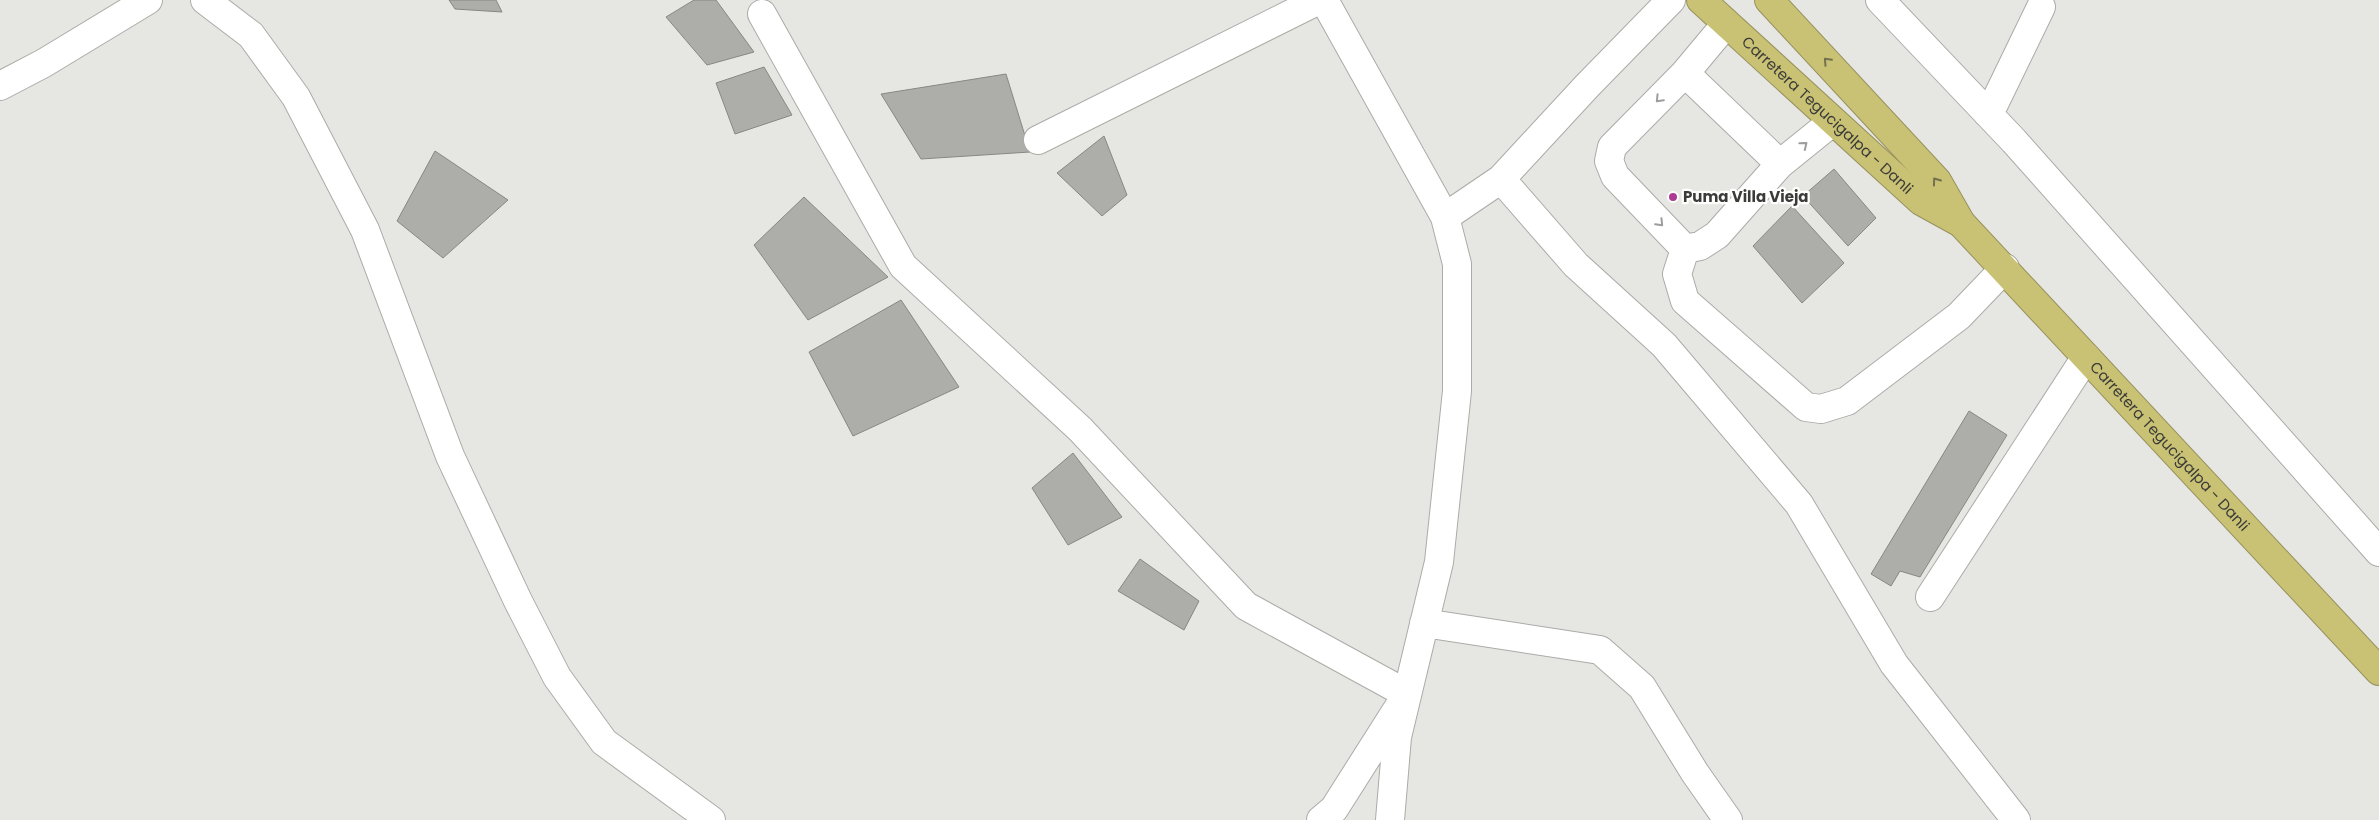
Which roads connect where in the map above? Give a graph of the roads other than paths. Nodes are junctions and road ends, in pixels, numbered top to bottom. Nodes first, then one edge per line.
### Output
1 (148, 0) edge
2 (205, 0) edge
3 (1319, 0) edge
4 (1324, 0) edge
5 (1671, 0) edge
6 (1701, 0) edge
7 (1769, 0) edge
8 (1880, 0) edge
9 (2041, 7) dead end
10 (762, 14) dead end
11 (1726, 24) junction
12 (1685, 72) junction
13 (0, 86) edge
14 (1987, 113) junction
15 (1832, 122) junction
16 (1038, 140) dead end
17 (1780, 164) junction
18 (1501, 179) junction
19 (1445, 216) junction
20 (1961, 223) junction
21 (1685, 249) junction
22 (2005, 268) junction
23 (2086, 357) junction
24 (2379, 552) edge
25 (1930, 597) dead end
26 (1424, 623) junction
27 (2379, 671) edge
28 (1407, 694) junction
29 (711, 820) edge
30 (1321, 820) edge
31 (1390, 820) edge
32 (1728, 820) edge
33 (2016, 820) edge

1 - 13 street
2 - 29 street
3 - 16 street
4 - 19 street
5 - 18 street
6 - 11 highway, Carretera Tegucigalpa - Danli
20 -> 7 highway, Carretera Tegucigalpa - Danli
8 - 14 street
9 - 14 street
10 - 28 street
11 - 12 street
11 - 15 highway, Carretera Tegucigalpa - Danli
12 - 17 street
12 -> 21 street
14 - 24 street
17 -> 15 street
15 - 20 highway, Carretera Tegucigalpa - Danli
17 - 21 street
18 - 19 street
18 - 33 street
19 - 26 street
20 - 22 highway, Carretera Tegucigalpa - Danli
21 - 22 street
22 - 23 highway, Carretera Tegucigalpa - Danli
23 - 25 street
23 - 27 highway, Carretera Tegucigalpa - Danli
26 - 28 street
26 - 32 street
28 - 30 street
28 - 31 street

